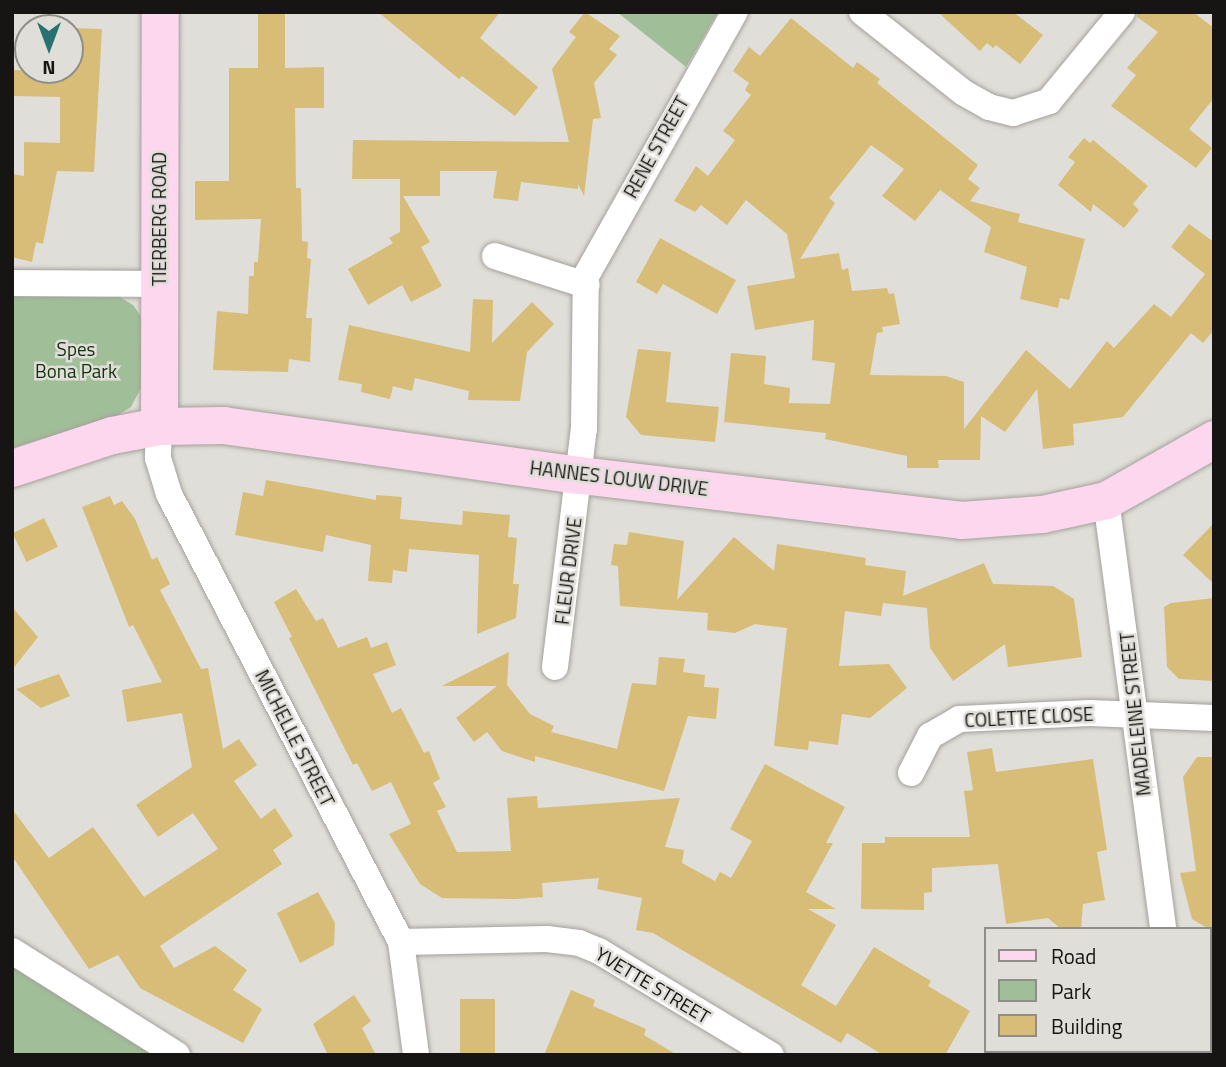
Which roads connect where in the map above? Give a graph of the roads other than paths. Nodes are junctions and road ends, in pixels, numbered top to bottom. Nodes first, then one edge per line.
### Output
1 (160, 12) edge
2 (735, 12) edge
3 (862, 12) edge
4 (1122, 12) edge
5 (495, 256) dead end
6 (12, 283) edge
7 (159, 284) junction
8 (586, 285) junction
9 (159, 426) junction
10 (1214, 439) edge
11 (12, 468) edge
12 (580, 475) junction
13 (1107, 500) junction
14 (555, 667) dead end
15 (1132, 714) junction
16 (1214, 718) edge
17 (911, 774) dead end
18 (1163, 927) edge
19 (401, 942) junction
20 (12, 951) edge
21 (177, 1055) edge
22 (416, 1055) edge
23 (771, 1055) edge

1 - 7 street, TIERBERG ROAD
2 - 8 street, RENE STREET
3 - 4 street
5 - 8 street
6 - 7 street
7 - 9 street, TIERBERG ROAD
8 - 12 street, RENE STREET
9 - 11 street, HANNES LOUW DRIVE
9 - 12 street, HANNES LOUW DRIVE
9 - 19 street, MICHELLE STREET
10 - 13 street, HANNES LOUW DRIVE
12 - 13 street, HANNES LOUW DRIVE
12 - 14 street, FLEUR DRIVE
13 - 15 street, MADELEINE STREET
15 - 16 street, COLETTE CLOSE
15 - 17 street, COLETTE CLOSE
15 - 18 street, MADELEINE STREET
19 - 22 street, MICHELLE STREET
19 - 23 street, YVETTE STREET
20 - 21 street

